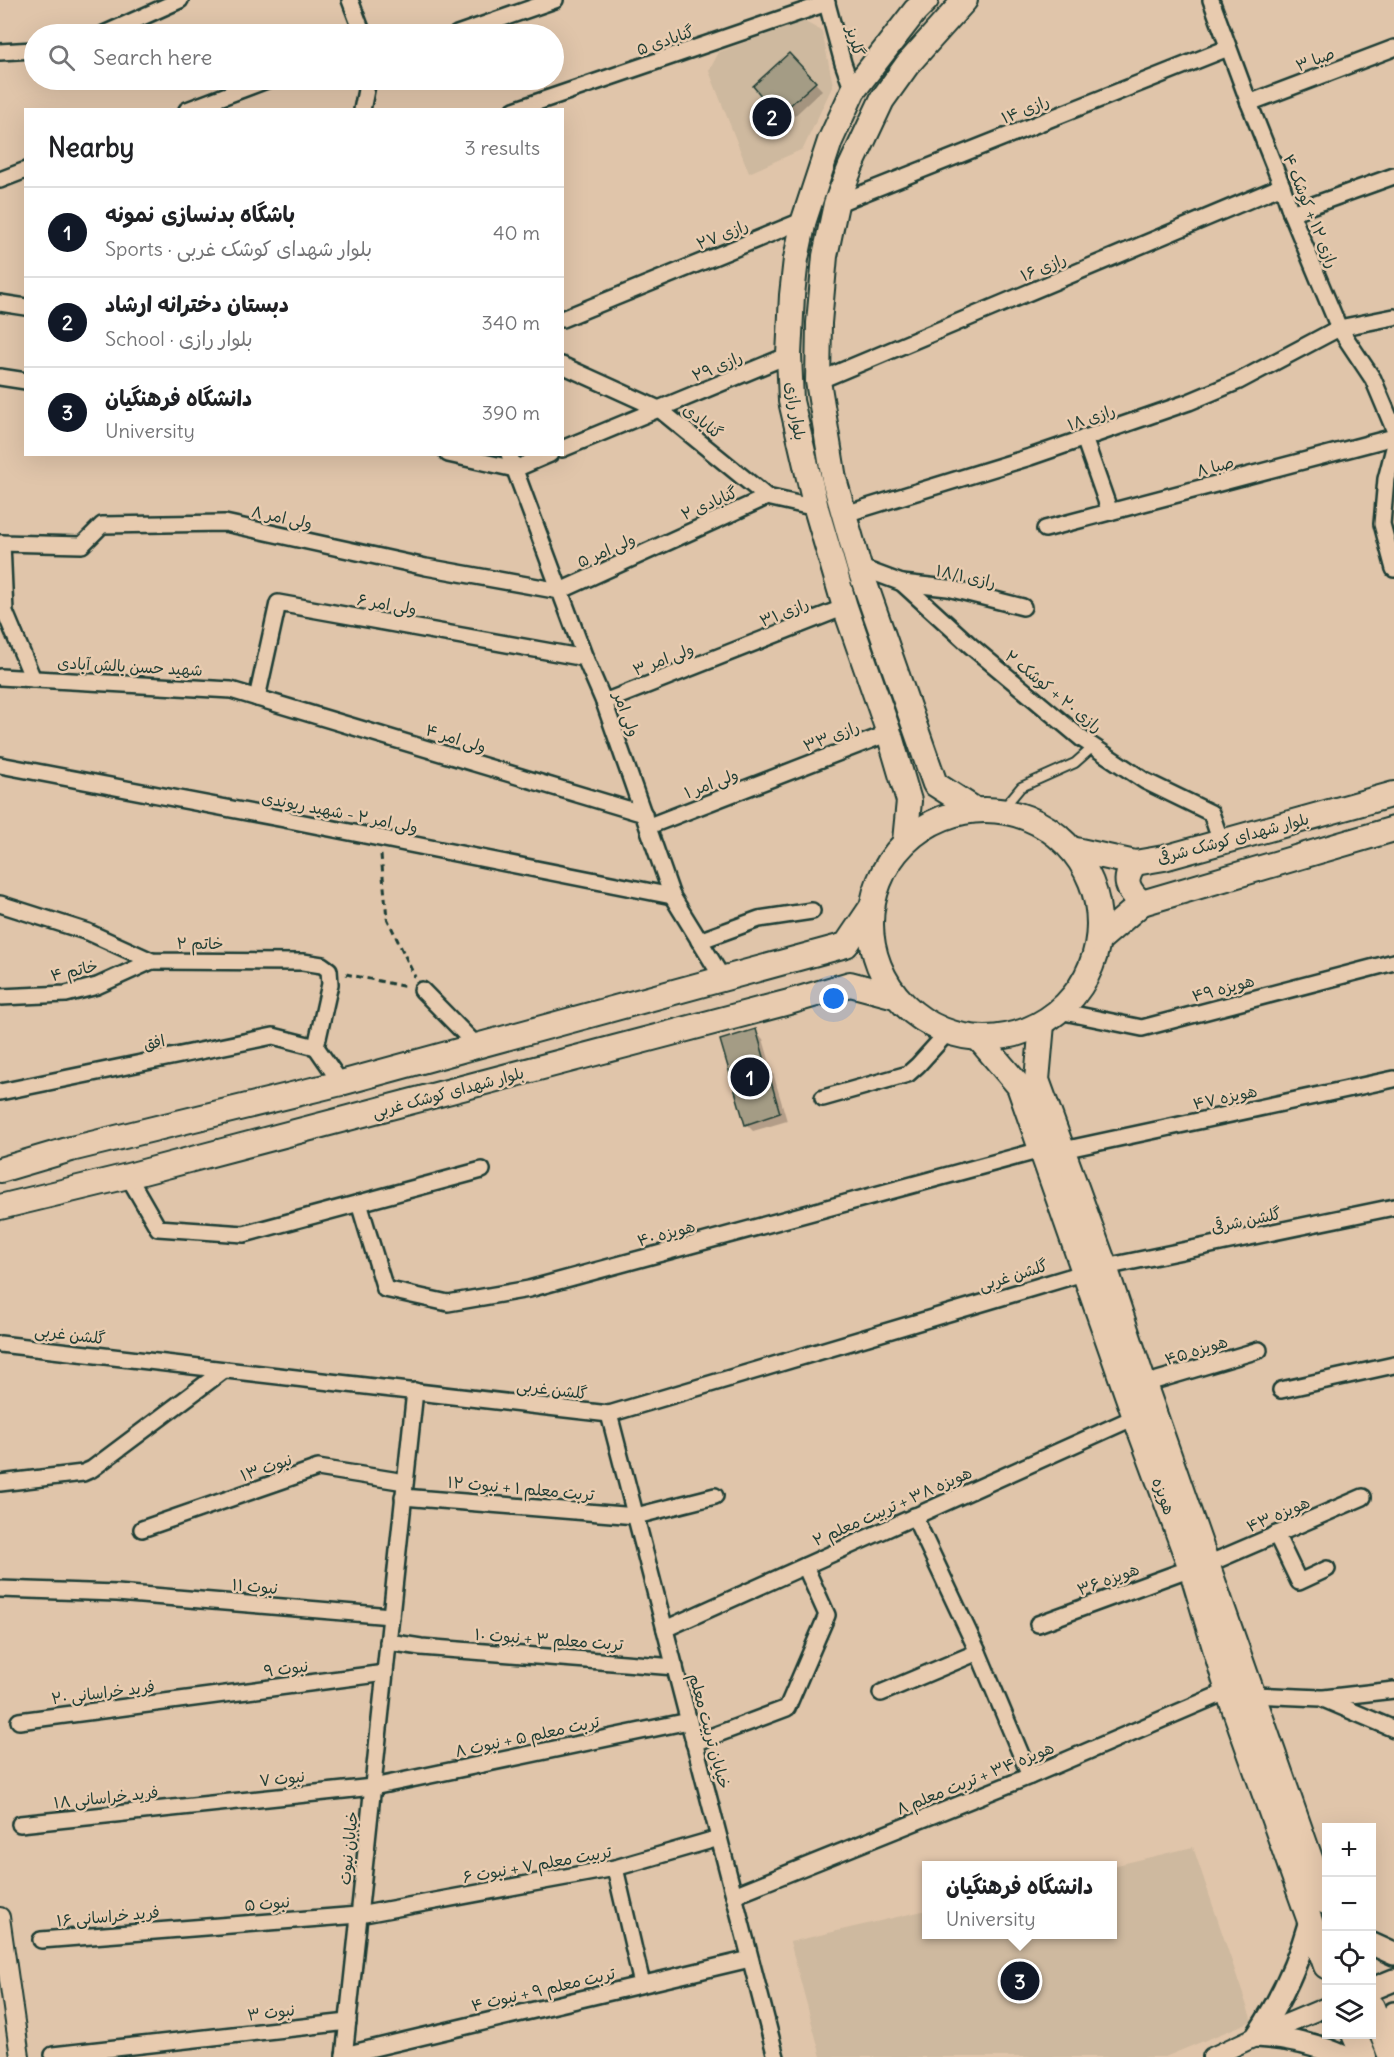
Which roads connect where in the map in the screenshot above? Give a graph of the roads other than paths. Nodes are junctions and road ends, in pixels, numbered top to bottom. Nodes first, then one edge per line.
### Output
1 (180, 0) edge
2 (350, 0) edge
3 (555, 0) edge
4 (926, 0) edge
5 (965, 0) edge
6 (1211, 0) edge
7 (827, 1) edge
8 (126, 24) edge
9 (359, 24) edge
10 (486, 24) edge
11 (1228, 48) junction
12 (1394, 48) edge
13 (24, 51) edge
14 (0, 52) edge
15 (240, 90) edge
16 (366, 90) edge
17 (853, 92) junction
18 (1249, 103) junction
19 (192, 108) edge
20 (362, 108) edge
21 (520, 108) edge
22 (24, 171) edge
23 (1394, 176) edge
24 (0, 180) edge
25 (1282, 186) junction
26 (836, 204) junction
27 (1291, 213) junction
28 (804, 220) junction
29 (0, 303) edge
30 (24, 307) edge
31 (1394, 317) edge
32 (564, 318) edge
33 (1339, 328) junction
34 (789, 355) junction
35 (564, 366) edge
36 (0, 377) edge
37 (24, 381) edge
38 (818, 381) junction
39 (659, 409) junction
40 (1394, 429) edge
41 (1394, 437) edge
42 (1084, 438) junction
43 (564, 448) edge
44 (1394, 448) edge
45 (457, 456) edge
46 (510, 456) edge
47 (545, 456) edge
48 (515, 469) junction
49 (767, 497) junction
50 (816, 508) junction
51 (1110, 512) junction
52 (845, 514) junction
53 (1045, 529) dead end
54 (667, 542) joint
55 (1, 543) edge
56 (859, 567) junction
57 (1394, 569) edge
58 (902, 583) junction
59 (560, 591) junction
60 (845, 607) junction
61 (1023, 607) dead end
62 (736, 650) joint
63 (585, 658) junction
64 (0, 676) edge
65 (33, 679) junction
66 (257, 698) junction
67 (604, 702) junction
68 (889, 733) junction
69 (1093, 747) junction
70 (0, 765) edge
71 (785, 773) joint
72 (1394, 794) edge
73 (971, 807) junction
74 (1001, 811) junction
75 (646, 820) junction
76 (1394, 830) edge
77 (905, 841) junction
78 (1221, 842) junction
79 (1071, 849) junction
80 (1135, 863) junction
81 (672, 896) junction
82 (1142, 903) junction
83 (0, 904) edge
84 (871, 908) junction
85 (813, 911) dead end
86 (1099, 940) junction
87 (699, 941) junction
88 (152, 961) junction
89 (1394, 962) edge
90 (723, 979) junction
91 (422, 990) road end
92 (895, 996) junction
93 (0, 997) edge
94 (1051, 1018) junction
95 (947, 1033) junction
96 (979, 1039) junction
97 (477, 1046) junction
98 (316, 1047) junction
99 (1394, 1079) edge
100 (341, 1083) junction
101 (0, 1092) edge
102 (824, 1098) dead end
103 (71, 1149) junction
104 (1052, 1150) junction
105 (0, 1170) edge
106 (482, 1170) dead end
107 (128, 1176) junction
108 (84, 1186) junction
109 (359, 1203) junction
110 (0, 1207) edge
111 (1394, 1207) edge
112 (1094, 1270) junction
113 (0, 1344) edge
114 (1259, 1350) dead end
115 (1394, 1365) edge
116 (224, 1370) junction
117 (1144, 1384) junction
118 (1281, 1390) dead end
119 (415, 1391) junction
120 (609, 1414) junction
121 (1135, 1417) junction
122 (0, 1483) edge
123 (404, 1490) junction
124 (715, 1496) dead end
125 (1363, 1497) dead end
126 (636, 1516) junction
127 (914, 1516) junction
128 (142, 1529) dead end
129 (1276, 1534) junction
130 (805, 1566) junction
131 (1199, 1566) junction
132 (1328, 1569) dead end
133 (0, 1589) edge
134 (391, 1616) junction
135 (1038, 1624) dead end
136 (665, 1629) junction
137 (388, 1642) junction
138 (978, 1652) junction
139 (675, 1667) junction
140 (385, 1673) junction
141 (1394, 1690) edge
142 (1228, 1691) junction
143 (881, 1693) dead end
144 (1254, 1695) junction
145 (1321, 1698) junction
146 (192, 1699) joint
147 (19, 1720) dead end
148 (689, 1721) junction
149 (1394, 1729) edge
150 (694, 1743) junction
151 (1030, 1776) junction
152 (373, 1787) junction
153 (195, 1805) joint
154 (20, 1824) dead end
155 (719, 1838) junction
156 (615, 1868) junction
157 (1322, 1893) edge
158 (734, 1895) junction
159 (359, 1914) junction
160 (0, 1917) edge
161 (1310, 1922) junction
162 (178, 1929) joint
163 (41, 1940) dead end
164 (1376, 1946) edge
165 (1394, 1954) edge
166 (1322, 1955) edge
167 (750, 1959) junction
168 (1394, 1980) edge
169 (642, 1984) junction
170 (1376, 1987) edge
171 (1322, 2009) edge
172 (1394, 2013) edge
173 (1376, 2020) edge
174 (348, 2022) junction
175 (1257, 2036) junction
176 (1356, 2039) edge
177 (1387, 2048) edge
178 (53, 2055) dead end
179 (344, 2056) edge
180 (20, 2057) edge
181 (776, 2057) edge
182 (1212, 2057) edge
183 (1346, 2057) edge
184 (1364, 2057) edge

1 - 8 street
2 - 9 street
3 - 10 street
4 - 17 main road, بلوار رازی
5 - 26 main road, بلوار رازی
6 - 11 street, رازی ۱۲ + کوشک ۴
7 - 17 street, گلریز
7 - 21 street, گنابادی ۵
11 - 18 street, رازی ۱۲ + کوشک ۴
11 - 26 street, رازی ۱۴
12 - 18 street, صبا ۳
13 - 14 street
15 - 19 street
16 - 20 street
17 - 28 main road, بلوار رازی
18 - 25 street, رازی ۱۲ + کوشک ۴
22 - 24 street
23 - 27 street
25 - 27 street, رازی ۱۲ + کوشک ۴
25 - 38 street, رازی ۱۶
26 - 38 main road, بلوار رازی
27 - 33 street, رازی ۱۲ + کوشک ۴
28 - 32 street, رازی ۲۷
28 - 34 main road, بلوار رازی
29 - 30 street
31 - 33 street, رازی ۱۸
33 - 40 street, رازی ۱۲ + کوشک ۴
33 - 42 street, رازی ۱۸
34 - 39 street, رازی ۲۹
34 - 50 main road, بلوار رازی
35 - 39 street, گنابادی
36 - 37 street
38 - 52 main road, بلوار رازی
39 - 43 street, رازی ۲۹
39 - 49 street, گنابادی
41 - 51 street, صبا ۸
42 - 51 street
42 - 52 street, رازی ۱۸
44 - 57 street
45 - 48 street
46 - 48 street, ولی امر
47 - 48 street
48 - 59 street, ولی امر
49 - 50 street, گنابادی
49 - 54 street, گنابادی ۲
50 - 60 main road, بلوار رازی
51 - 53 street, صبا ۸
52 - 56 main road, بلوار رازی
54 - 59 street, ولی امر ۵
55 - 59 street, ولی امر ۸
55 - 65 street
56 - 58 street, رازی ۲۰ + کوشک ۲
56 - 73 main road, بلوار رازی
58 - 61 street, رازی ۱۸/۱
58 - 69 street, رازی ۲۰ + کوشک ۲
59 - 63 street, ولی امر
60 - 62 street, رازی ۳۱
60 - 68 main road, بلوار رازی
62 - 67 street, ولی امر ۳
63 - 66 street, ولی امر ۶
63 - 67 street, ولی امر
64 - 65 street, شهید حسن بالش آبادی
65 - 66 street, شهید حسن بالش آبادی
66 - 75 street, ولی امر ۴
67 - 75 street, ولی امر
68 - 71 street, رازی ۳۳
68 - 77 main road, بلوار رازی
69 - 74 lane
69 - 78 street, رازی ۲۰ + کوشک ۲
70 - 81 street, ولی امر ۲ - شهید ریوندی
71 - 75 street, ولی امر ۱
72 - 78 main road, بلوار شهدای کوشک شرقی
73 - 74 main road
73 - 77 main road
74 - 79 main road
75 - 81 street, ولی امر
76 - 82 main road
77 - 84 main road
78 - 80 main road, بلوار شهدای کوشک شرقی
79 - 80 main road, بلوار شهدای کوشک شرقی
79 - 86 main road
80 - 82 main road
81 - 87 street, ولی امر
82 - 86 main road
83 - 88 street, خاتم ۲
84 - 90 main road
84 - 92 main road
85 - 87 street
86 - 94 main road
87 - 90 street, ولی امر
88 - 93 street, خاتم ۴
88 - 98 street, خاتم ۲
89 - 94 street, هویزه ۴۹
90 - 97 main road
91 - 97 street
92 - 95 main road
92 - 107 main road, بلوار شهدای کوشک غربی
94 - 96 main road
94 - 104 main road, هویزه
95 - 96 main road
95 - 102 street
96 - 104 main road, هویزه
97 - 100 main road
98 - 100 street
98 - 101 street, افق
99 - 104 street, هویزه ۴۷
100 - 103 main road
103 - 105 main road
103 - 108 main road
104 - 109 street, هویزه ۴۰
104 - 112 main road, هویزه
106 - 109 street
107 - 108 main road, بلوار شهدای کوشک غربی
107 - 109 street
108 - 110 main road, بلوار شهدای کوشک غربی
111 - 112 street, گلشن شرقی
112 - 117 main road, هویزه
112 - 120 street, گلشن غربی
112 - 121 main road, هویزه
113 - 116 street, گلشن غربی
114 - 117 street, هویزه ۴۵
115 - 118 street
116 - 119 street, گلشن غربی
116 - 122 street
117 - 131 main road, هویزه
119 - 120 street, گلشن غربی
119 - 123 street, خیابان نبوت
120 - 126 street, خیایان تربیت معلم
121 - 127 street, هویزه ۳۸ + تربیت معلم ۲
121 - 131 main road, هویزه
123 - 126 street, تربت معلم ۱ + نبوت ۱۲
123 - 128 street, نبوت ۱۳
123 - 134 street, خیابان نبوت
124 - 126 street, تربت معلم ۱ + نبوت ۱۲
125 - 129 street, هویزه ۴۳
126 - 136 street, خیایان تربیت معلم
127 - 130 street, هویزه ۳۸ + تربیت معلم ۲
127 - 138 street
129 - 131 street, هویزه ۴۳
129 - 132 street
130 - 136 street, هویزه ۳۸ + تربیت معلم ۲
130 - 150 street
131 - 135 street, هویزه ۳۶
131 - 142 main road, هویزه
131 - 144 main road, هویزه
133 - 134 street, نبوت ۱۱
134 - 137 street, خیابان نبوت
136 - 139 street, خیایان تربیت معلم
137 - 139 street, تربت معلم ۳ + نبوت ۱۰
137 - 140 street, خیابان نبوت
138 - 143 street
138 - 151 street
139 - 148 street, خیایان تربیت معلم
140 - 146 street, نبوت ۹
140 - 152 street, خیابان نبوت
141 - 145 street
142 - 151 street, هویزه ۳۴ + تربت معلم ۸
142 - 161 main road, هویزه
144 - 145 street
144 - 157 main road, هویزه
145 - 149 street
146 - 147 street, فرید خراسانی ۲۰
148 - 150 street, خیایان تربیت معلم
148 - 152 street, تربت معلم ۵ + نبوت ۸
150 - 155 street, خیایان تربیت معلم
151 - 158 street, هویزه ۳۴ + تربت معلم ۸
152 - 153 street, نبوت ۷
152 - 159 street, خیابان نبوت
153 - 154 street, فرید خراسانی ۱۸
155 - 156 street, تربیت معلم ۷ + نبوت ۶
155 - 158 street, خیایان تربیت معلم
156 - 159 street, تربیت معلم ۷ + نبوت ۶
156 - 169 street
158 - 167 street, خیایان تربیت معلم
159 - 162 street, نبوت ۵
159 - 174 street, خیابان نبوت
160 - 180 street
161 - 166 main road, هویزه
161 - 175 main road
162 - 163 street, فرید خراسانی ۱۶
164 - 165 main road
167 - 169 street, تربت معلم ۹ + نبوت ۴
167 - 181 street, خیایان تربیت معلم
168 - 170 main road
169 - 179 street, تربت معلم ۹ + نبوت ۴
171 - 175 street
172 - 177 main road
173 - 177 main road
174 - 178 street, نبوت ۳
174 - 179 street, خیابان نبوت
175 - 182 street
175 - 183 main road
176 - 184 main road

